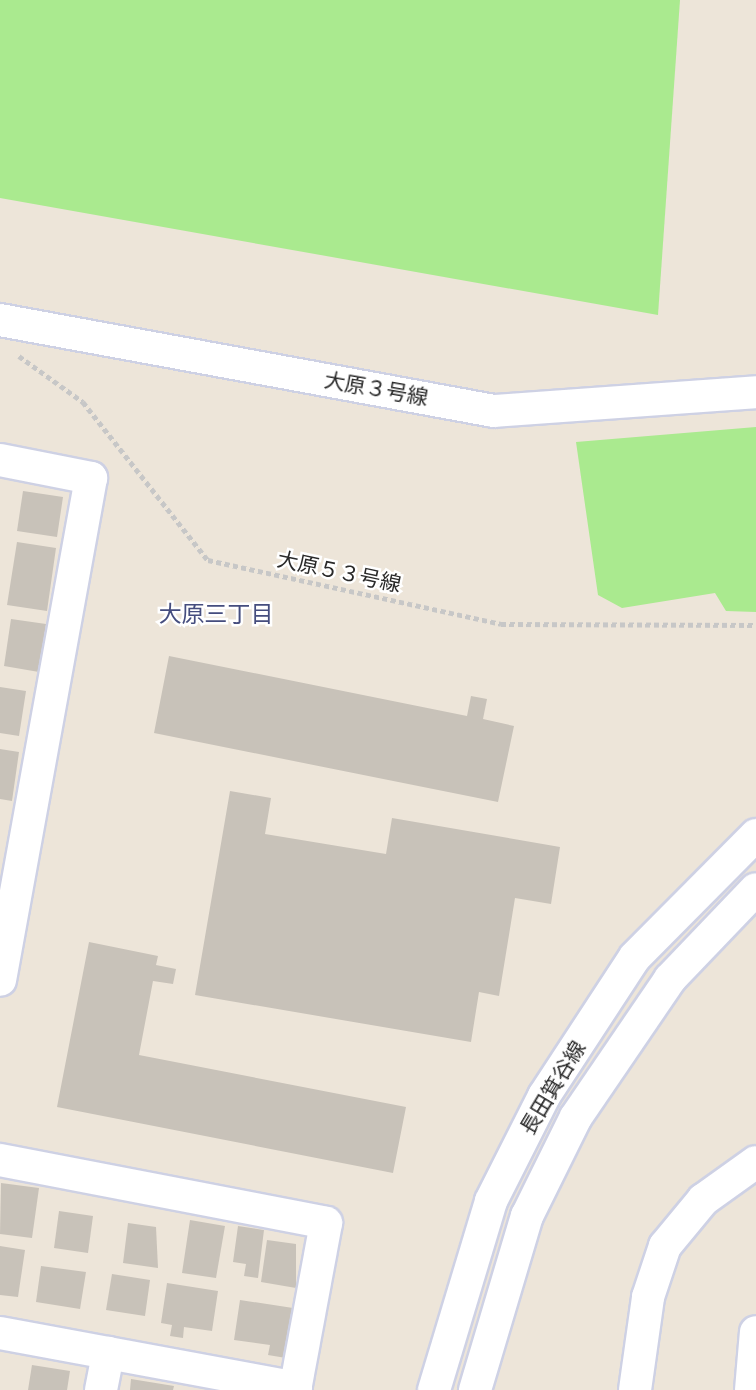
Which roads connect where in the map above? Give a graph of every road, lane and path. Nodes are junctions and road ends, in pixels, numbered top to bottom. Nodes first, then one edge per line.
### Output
1 (4, 334) edge
2 (756, 392) edge
3 (0, 460) edge
4 (756, 625) edge
5 (756, 835) edge
6 (756, 889) edge
7 (0, 980) edge
8 (0, 1160) edge
9 (756, 1161) edge
10 (756, 1332) edge
11 (0, 1333) edge
12 (108, 1353) junction
13 (295, 1389) edge
14 (101, 1390) edge
15 (434, 1390) edge
16 (475, 1390) edge
17 (635, 1390) edge
18 (751, 1390) edge

1 - 2 street, 大原３号線
1 - 4 path, 大原５３号線
3 - 7 street
5 - 15 street, 長田箕谷線
6 - 16 street, 長田箕谷線
8 - 13 street
9 - 17 street
10 - 18 street
11 - 12 street
12 - 13 street
12 - 14 street

